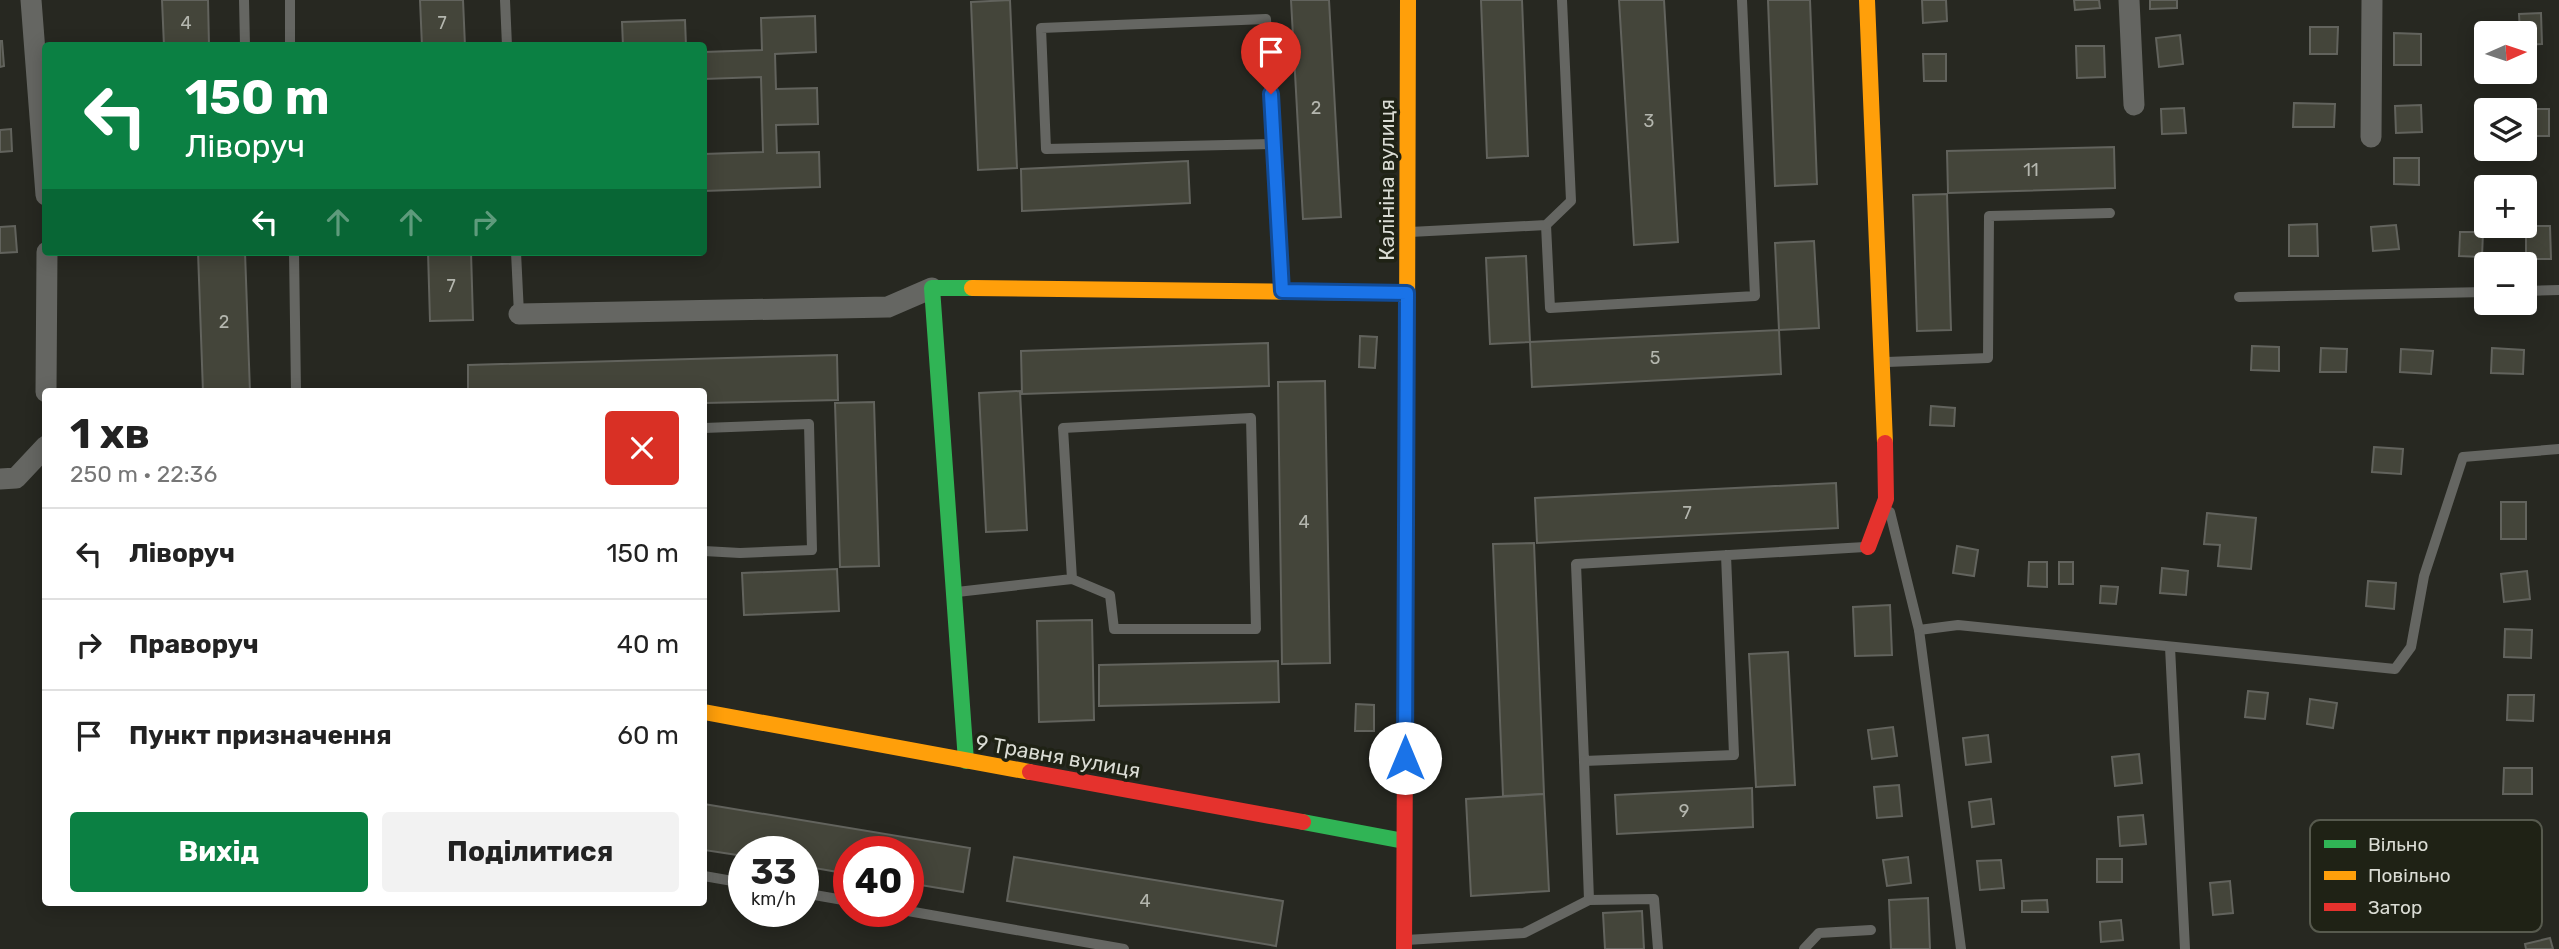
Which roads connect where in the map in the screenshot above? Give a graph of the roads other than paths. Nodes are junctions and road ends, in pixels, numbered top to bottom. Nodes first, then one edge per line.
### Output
1 (31, 0) edge
2 (244, 0) edge
3 (290, 0) edge
4 (505, 0) edge
5 (1408, 0) edge
6 (1562, 0) edge
7 (1742, 0) edge
8 (1867, 0) edge
9 (2129, 0) edge
10 (2372, 0) edge
11 (245, 42) edge
12 (290, 42) edge
13 (507, 42) edge
14 (2134, 106) dead end
15 (2371, 137) dead end
16 (42, 143) edge
17 (1274, 144) junction
18 (2110, 213) dead end
19 (1546, 225) junction
20 (1407, 233) junction
21 (47, 256) edge
22 (294, 256) edge
23 (516, 256) edge
24 (932, 288) junction
25 (2559, 290) edge
26 (1282, 291) junction
27 (2537, 291) edge
28 (2474, 292) edge
29 (1407, 293) junction
30 (2239, 297) dead end
31 (519, 314) joint
32 (1884, 362) junction
33 (46, 388) edge
34 (296, 388) edge
35 (707, 428) edge
36 (2559, 449) edge
37 (42, 450) edge
38 (0, 479) edge
39 (1886, 499) junction
40 (1868, 547) joint
41 (707, 551) edge
42 (1726, 555) junction
43 (1072, 579) junction
44 (954, 593) junction
45 (1919, 630) junction
46 (2170, 647) junction
47 (707, 713) edge
48 (966, 761) junction
49 (1584, 761) junction
50 (1404, 841) junction
51 (707, 877) edge
52 (728, 880) edge
53 (1589, 900) junction
54 (924, 914) edge
55 (1871, 930) dead end
56 (1404, 944) edge
57 (1124, 949) edge
58 (1658, 949) edge
59 (1804, 949) edge
60 (1961, 949) edge
61 (2185, 949) edge

1 - 16 street
2 - 11 lane
3 - 12 lane
4 - 13 lane
5 - 20 street, Калініна вулиця
6 - 19 lane
7 - 19 lane
8 - 32 street
9 - 14 street
10 - 15 street
17 - 17 lane
17 - 26 lane
18 - 32 lane
19 - 20 lane
20 - 29 street, Калініна вулиця
21 - 33 street
22 - 34 lane
23 - 31 lane
24 - 26 street
24 - 31 street
24 - 44 street
25 - 27 lane
26 - 29 street
28 - 30 lane
29 - 50 street, Калініна вулиця
32 - 39 street
35 - 41 lane
36 - 46 lane
37 - 38 street
39 - 40 street
39 - 45 lane
40 - 42 lane
42 - 49 lane
42 - 49 lane
43 - 43 lane
43 - 44 lane
44 - 48 street
45 - 46 lane
45 - 60 lane
46 - 61 lane
47 - 48 street, 9 Травня вулиця
48 - 50 street, 9 Травня вулиця
49 - 53 lane
50 - 56 street, Калініна вулиця
51 - 52 lane
53 - 56 lane
53 - 58 lane
54 - 57 lane
55 - 59 lane

